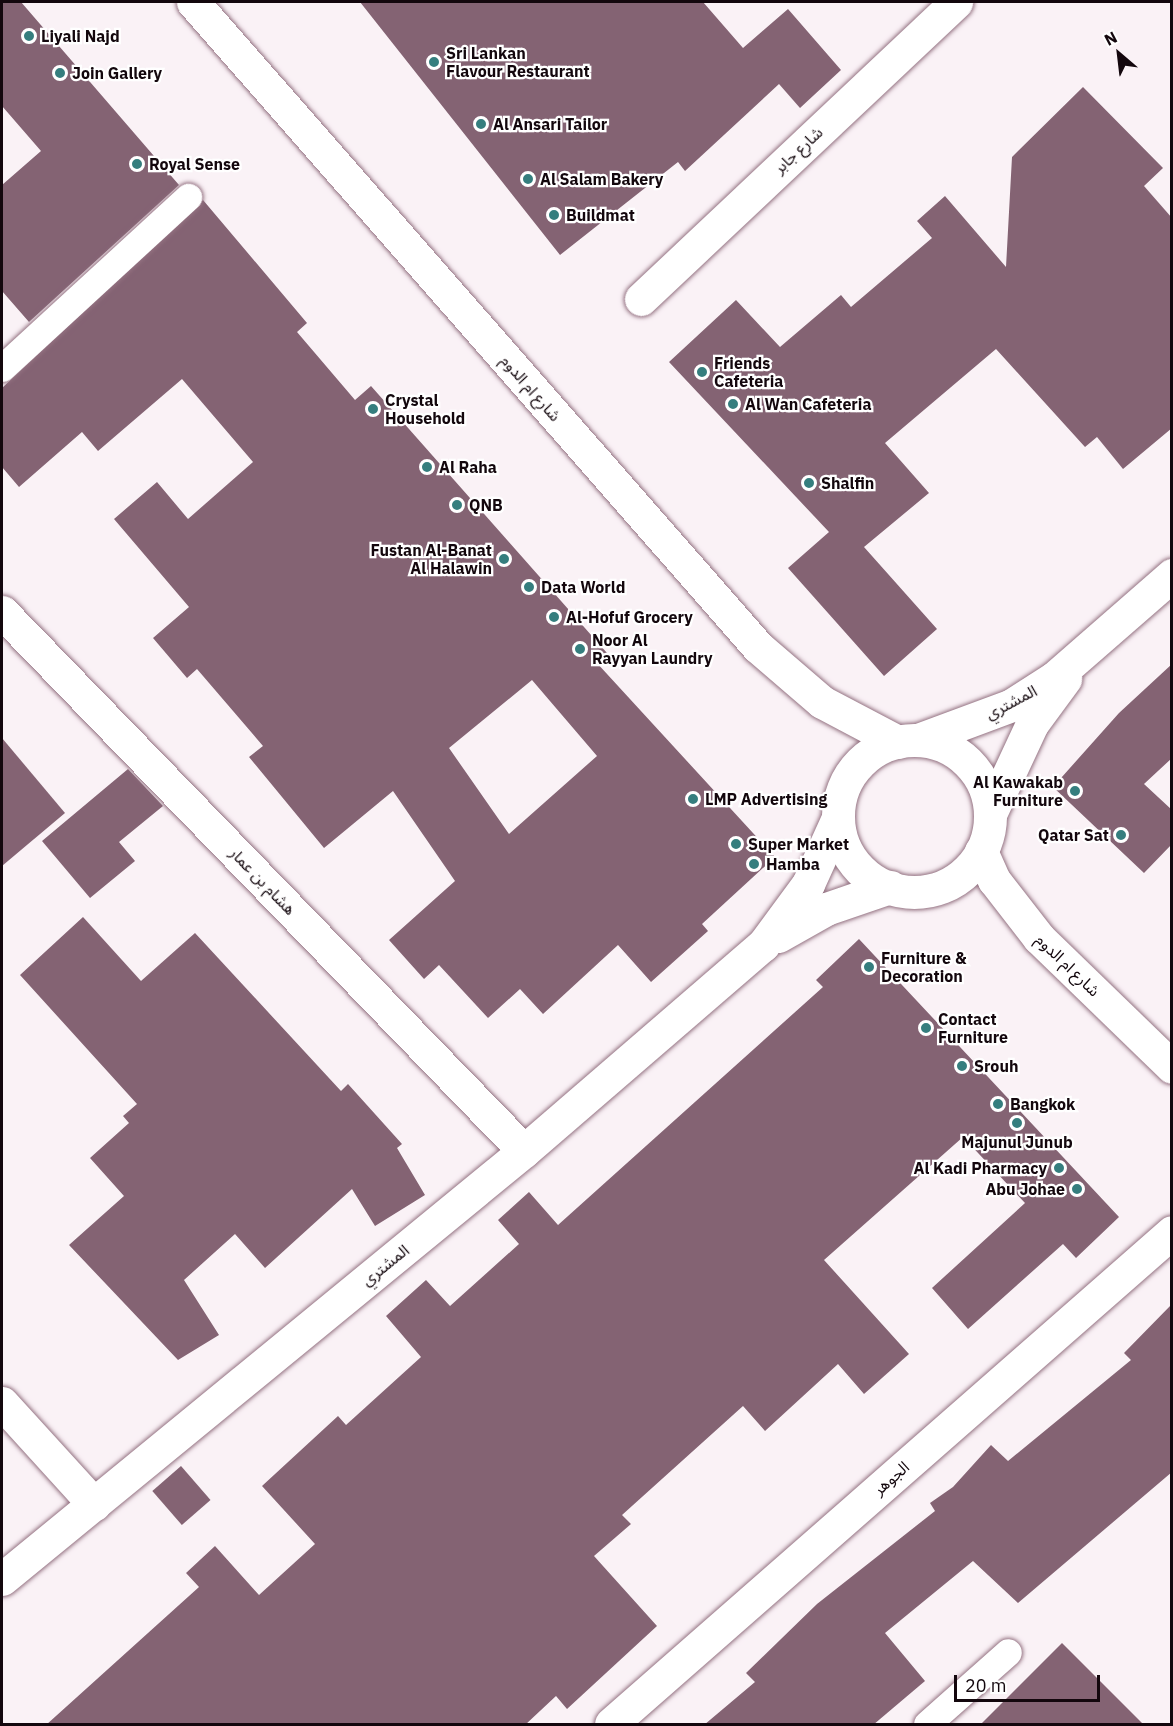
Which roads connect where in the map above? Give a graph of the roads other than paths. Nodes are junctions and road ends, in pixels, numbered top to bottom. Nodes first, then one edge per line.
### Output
1 (193, 2) edge
2 (956, 2) edge
3 (188, 197) dead end
4 (641, 299) dead end
5 (2, 368) edge
6 (1172, 575) edge
7 (2, 612) edge
8 (1094, 646) junction
9 (908, 741) junction
10 (990, 814) junction
11 (838, 818) junction
12 (981, 851) junction
13 (890, 888) junction
14 (763, 945) junction
15 (1172, 1066) edge
16 (524, 1151) junction
17 (1172, 1232) edge
18 (2, 1403) edge
19 (94, 1504) junction
20 (2, 1579) edge
21 (1008, 1652) dead end
22 (611, 1725) edge
23 (927, 1725) edge

1 - 9 street, شارع ام الدوم
2 - 4 street, شارع جابر
3 - 5 lane
6 - 8 street, المشتري
7 - 16 street, هشام بن عمار
8 - 9 street, المشتري
8 - 10 street, المشتري
9 - 10 street
9 - 11 street
10 - 12 street
11 - 13 street
11 - 14 street, المشتري
12 - 13 street
12 - 15 street, شارع ام الدوم
13 - 14 street, المشتري
14 - 16 street, المشتري
16 - 19 street, المشتري
17 - 22 street, الجوهر
18 - 19 street
19 - 20 street, المشتري
21 - 23 lane

